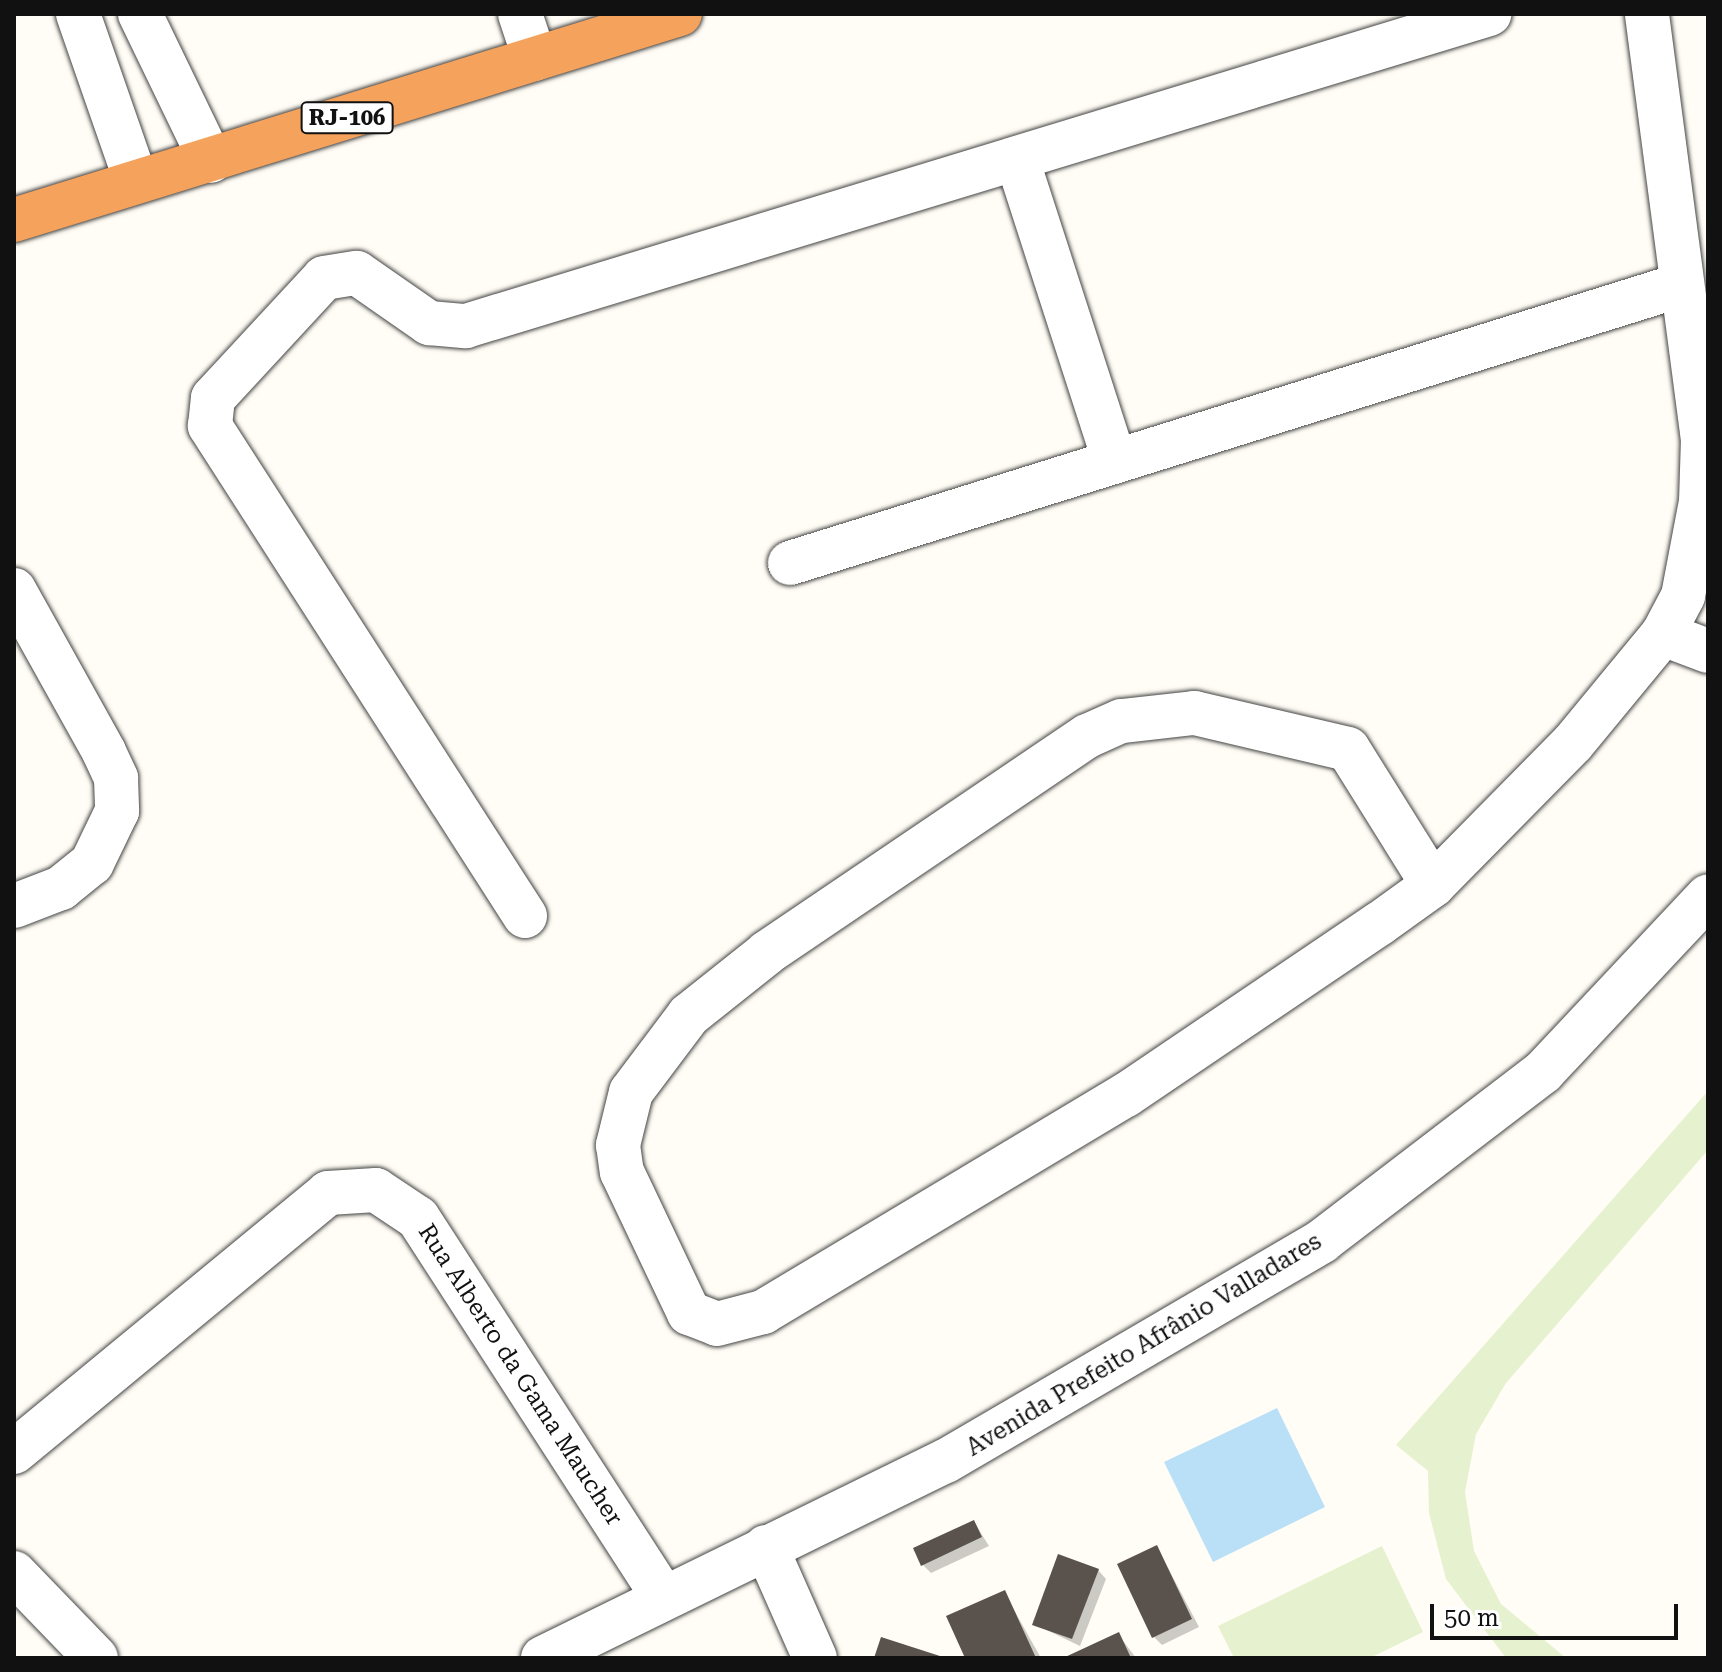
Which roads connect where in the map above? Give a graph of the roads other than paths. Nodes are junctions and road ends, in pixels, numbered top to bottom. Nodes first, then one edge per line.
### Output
1 (78, 14) edge
2 (140, 14) edge
3 (520, 14) edge
4 (680, 14) edge
5 (1489, 14) edge
6 (1647, 14) edge
7 (535, 59) junction
8 (174, 95) junction
9 (109, 113) junction
10 (1017, 159) junction
11 (211, 161) junction
12 (136, 181) junction
13 (14, 220) edge
14 (1681, 285) junction
15 (1115, 462) junction
16 (790, 563) dead end
17 (14, 590) edge
18 (1696, 599) edge
19 (1663, 634) junction
20 (1708, 651) edge
21 (1433, 885) junction
22 (1708, 896) edge
23 (14, 906) edge
24 (525, 916) dead end
25 (14, 1452) edge
26 (766, 1547) junction
27 (14, 1573) edge
28 (663, 1596) junction
29 (96, 1658) edge
30 (543, 1658) edge
31 (815, 1658) edge

1 - 9 street
2 - 8 street
3 - 7 street
4 - 7 highway, RJ-106
5 - 10 street
6 - 14 street
7 - 11 highway, RJ-106
8 - 9 street
8 - 11 street
9 - 12 street
10 - 15 street
10 - 24 street
11 - 12 highway, RJ-106
12 - 13 highway, RJ-106
14 - 15 street
14 - 18 street
15 - 16 street
17 - 23 street
18 - 19 street
19 - 20 street
19 - 21 street
21 - 21 street
22 - 26 street, Avenida Prefeito Afrânio Valladares
25 - 28 street, Rua Alberto da Gama Maucher
26 - 28 street, Avenida Prefeito Afrânio Valladares
26 - 31 street
27 - 29 street
28 - 30 street, Avenida Prefeito Afrânio Valladares

